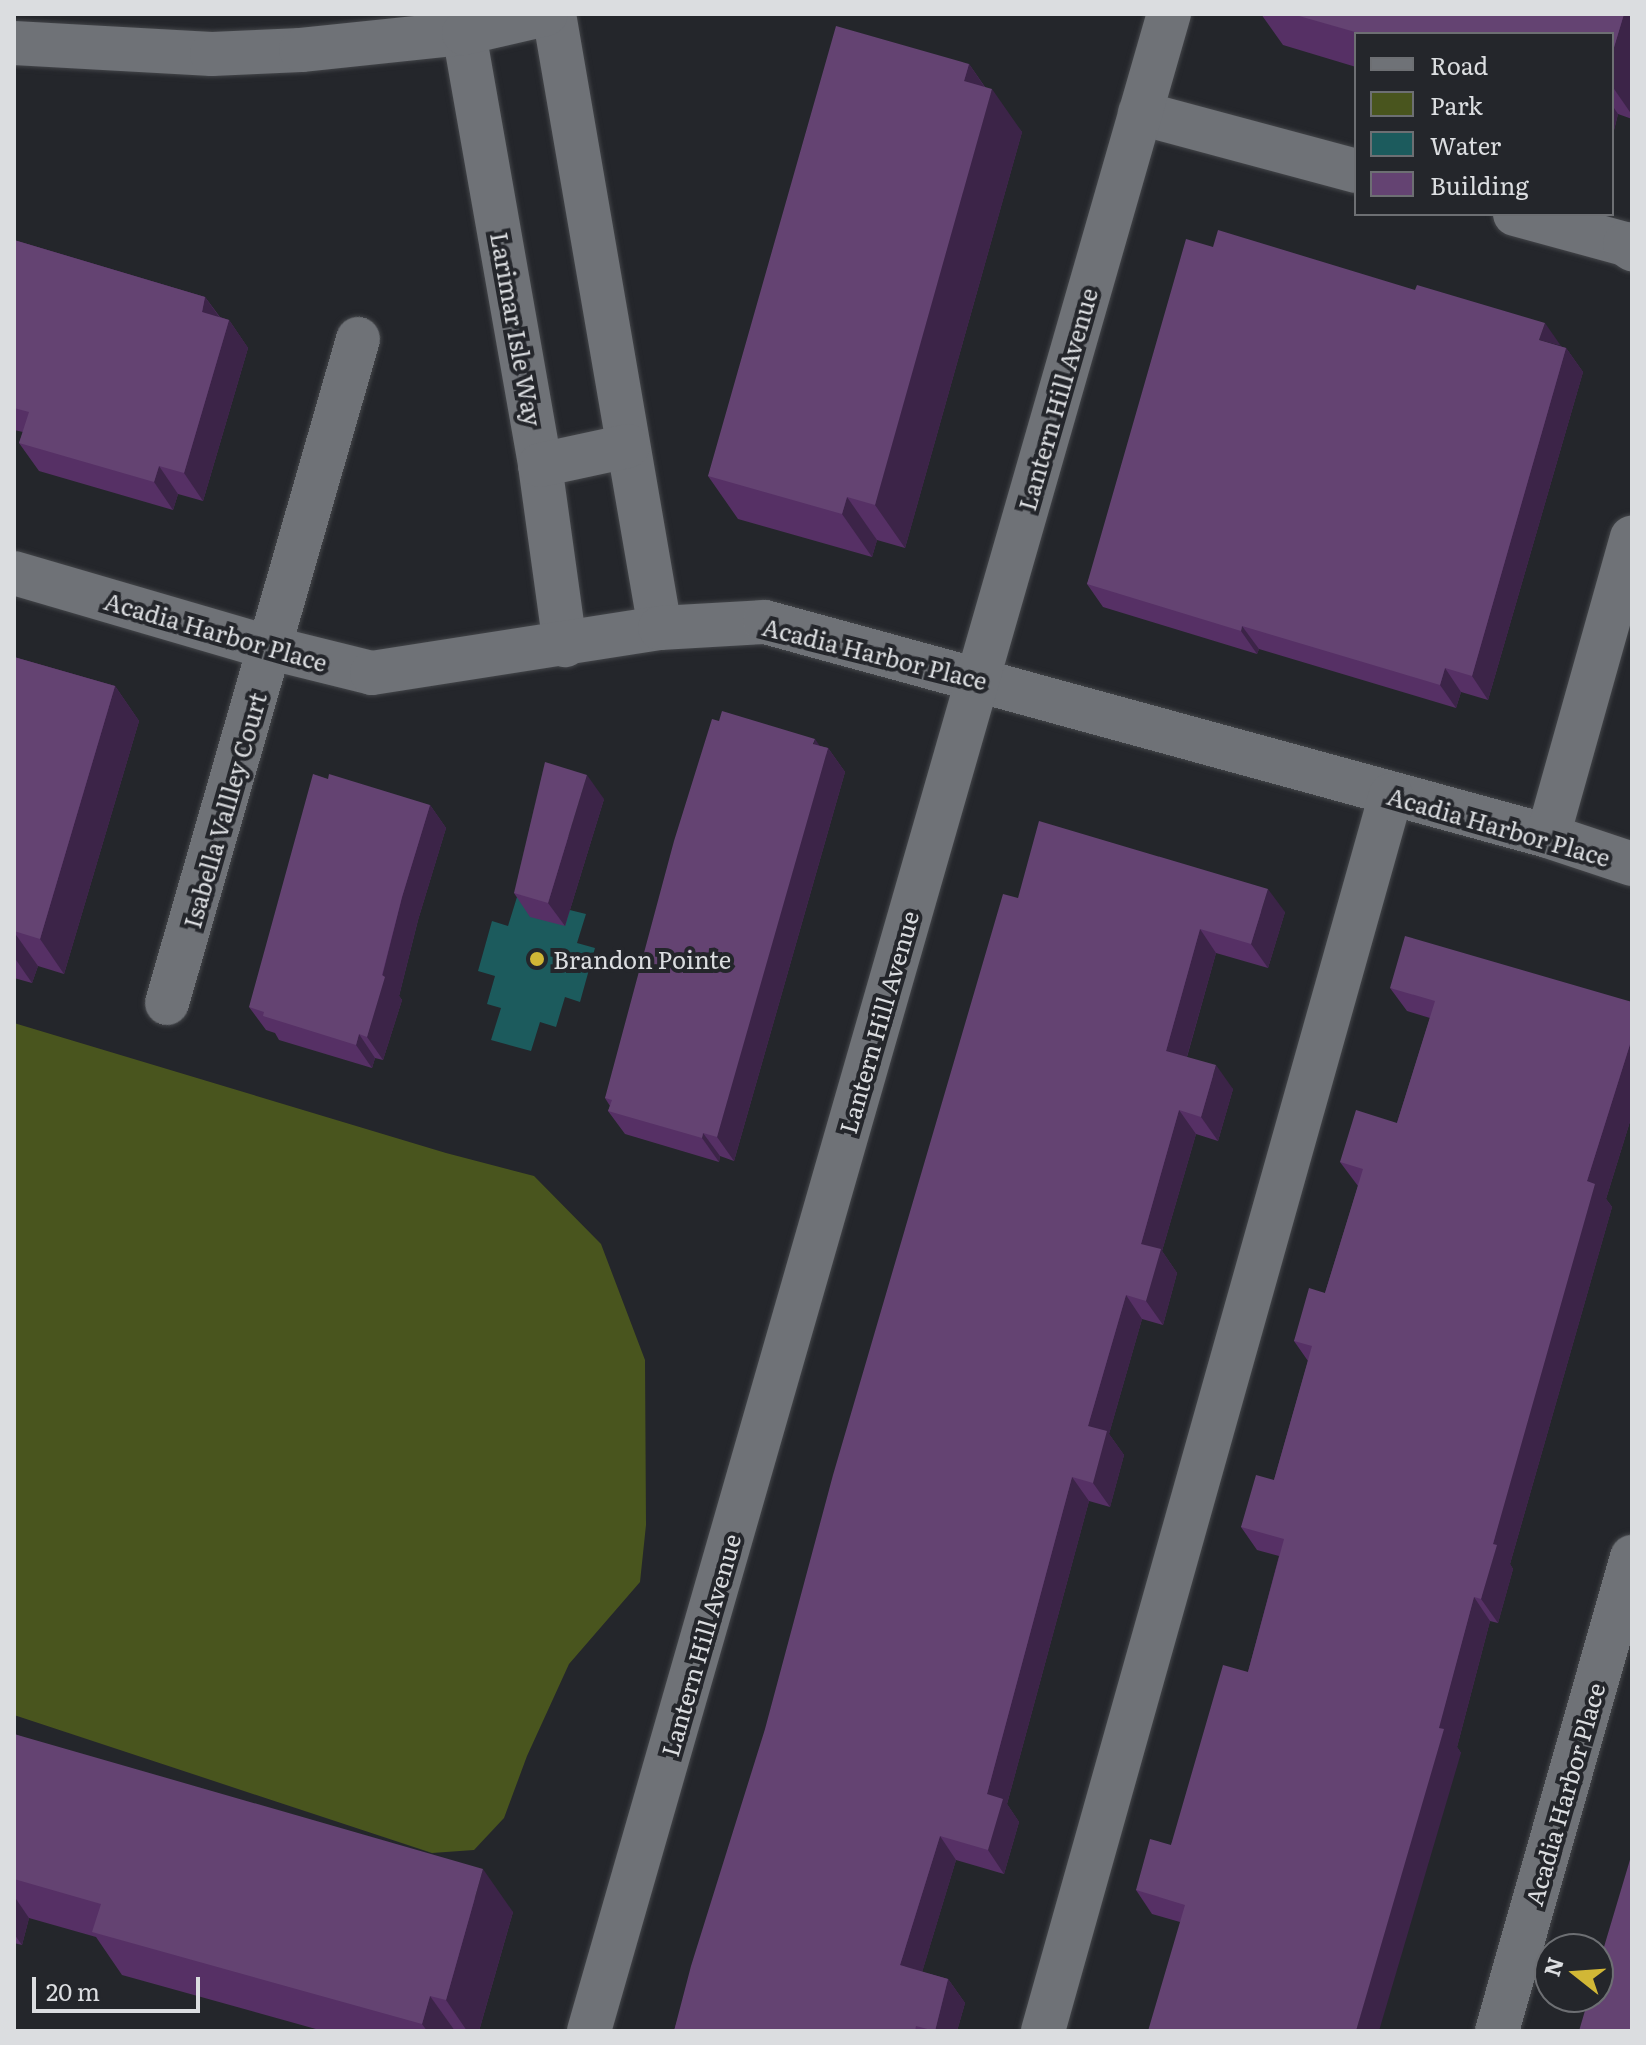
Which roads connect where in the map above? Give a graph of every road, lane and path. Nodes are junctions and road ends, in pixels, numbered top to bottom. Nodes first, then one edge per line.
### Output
1 (546, 14) edge
2 (554, 14) edge
3 (1169, 14) edge
4 (466, 23) edge
5 (14, 43) edge
6 (1140, 113) junction
7 (1354, 170) edge
8 (1522, 216) edge
9 (1632, 249) edge
10 (358, 339) dead end
11 (628, 446) junction
12 (540, 465) junction
13 (1632, 538) edge
14 (14, 573) edge
15 (660, 628) junction
16 (565, 645) junction
17 (271, 648) junction
18 (977, 678) junction
19 (1391, 795) junction
20 (1548, 836) junction
21 (1632, 864) edge
22 (167, 1003) dead end
23 (1632, 1557) edge
24 (589, 2031) edge
25 (1043, 2031) edge
26 (1497, 2031) edge

1 - 4 street
2 - 11 street
3 - 6 street, Lantern Hill Avenue
4 - 5 street
4 - 12 street, Larimar Isle Way
6 - 7 street
6 - 18 street, Lantern Hill Avenue
8 - 9 street
10 - 17 street, Isabella Vallley Court
11 - 12 street
11 - 15 street
12 - 16 street, Larimar Isle Way
13 - 20 street
14 - 17 street, Acadia Harbor Place
15 - 16 street, Acadia Harbor Place
15 - 18 street, Acadia Harbor Place
16 - 17 street, Acadia Harbor Place
17 - 22 street, Isabella Vallley Court
18 - 19 street, Acadia Harbor Place
18 - 24 street, Lantern Hill Avenue
19 - 20 street, Acadia Harbor Place
19 - 25 street
20 - 21 street, Acadia Harbor Place
23 - 26 street, Acadia Harbor Place

